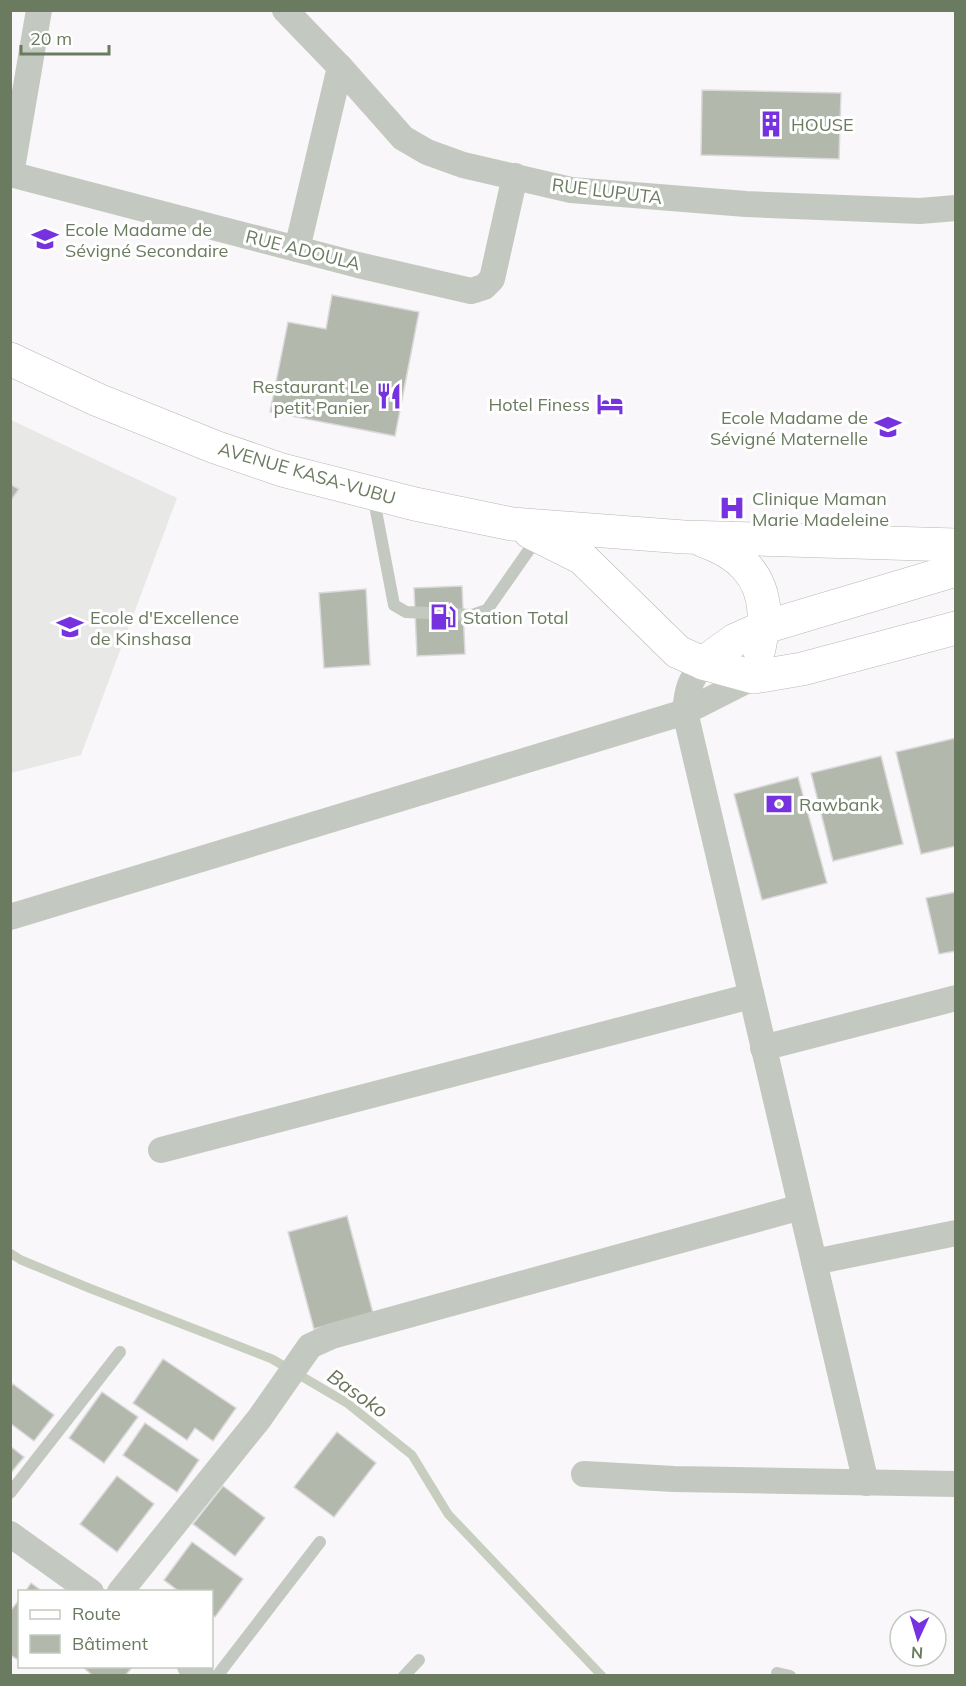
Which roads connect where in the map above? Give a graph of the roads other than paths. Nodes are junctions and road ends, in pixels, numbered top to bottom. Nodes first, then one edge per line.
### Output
1 (39, 10) edge
2 (285, 10) edge
3 (340, 67) junction
4 (11, 174) edge
5 (515, 176) junction
6 (956, 208) edge
7 (297, 249) junction
8 (10, 359) edge
9 (372, 493) junction
10 (525, 530) junction
11 (684, 537) junction
12 (956, 545) edge
13 (956, 570) edge
14 (762, 628) junction
15 (956, 628) edge
16 (703, 663) junction
17 (754, 678) junction
18 (685, 712) junction
19 (10, 917) edge
20 (751, 996) junction
21 (956, 998) edge
22 (763, 1048) junction
23 (161, 1150) dead end
24 (801, 1207) junction
25 (956, 1233) edge
26 (814, 1262) junction
27 (120, 1352) dead end
28 (585, 1474) dead end
29 (866, 1483) junction
30 (956, 1484) edge
31 (10, 1493) edge
32 (10, 1534) edge
33 (320, 1542) dead end
34 (88, 1590) edge
35 (122, 1590) edge
36 (418, 1660) dead end
37 (777, 1673) dead end
38 (218, 1676) edge
39 (404, 1676) edge
40 (790, 1676) edge

1 - 4 street
2 - 3 street, RUE LUPUTA
3 - 5 street, RUE LUPUTA
3 - 7 street
4 - 7 street, RUE ADOULA
5 - 6 street, RUE LUPUTA
5 - 7 street, RUE ADOULA
8 - 9 main road, AVENUE KASA-VUBU
9 - 10 main road, AVENUE KASA-VUBU
9 - 10 lane
10 - 11 main road, AVENUE KASA-VUBU
10 - 16 main road, AVENUE KASA-VUBU
11 - 12 main road, AVENUE KASA-VUBU
11 - 14 main road
13 - 14 main road
14 - 16 main road
14 - 17 main road
15 - 17 main road, AVENUE KASA-VUBU
16 - 17 main road, AVENUE KASA-VUBU
16 - 18 street
17 - 18 street
18 - 19 street
18 - 20 street
20 - 22 street
20 - 23 street
21 - 22 street
22 - 24 street
24 - 26 street
24 - 35 street
25 - 26 street
26 - 29 street
27 - 31 lane
28 - 29 street
29 - 30 street
32 - 34 street
33 - 38 lane
36 - 39 lane
37 - 40 lane

